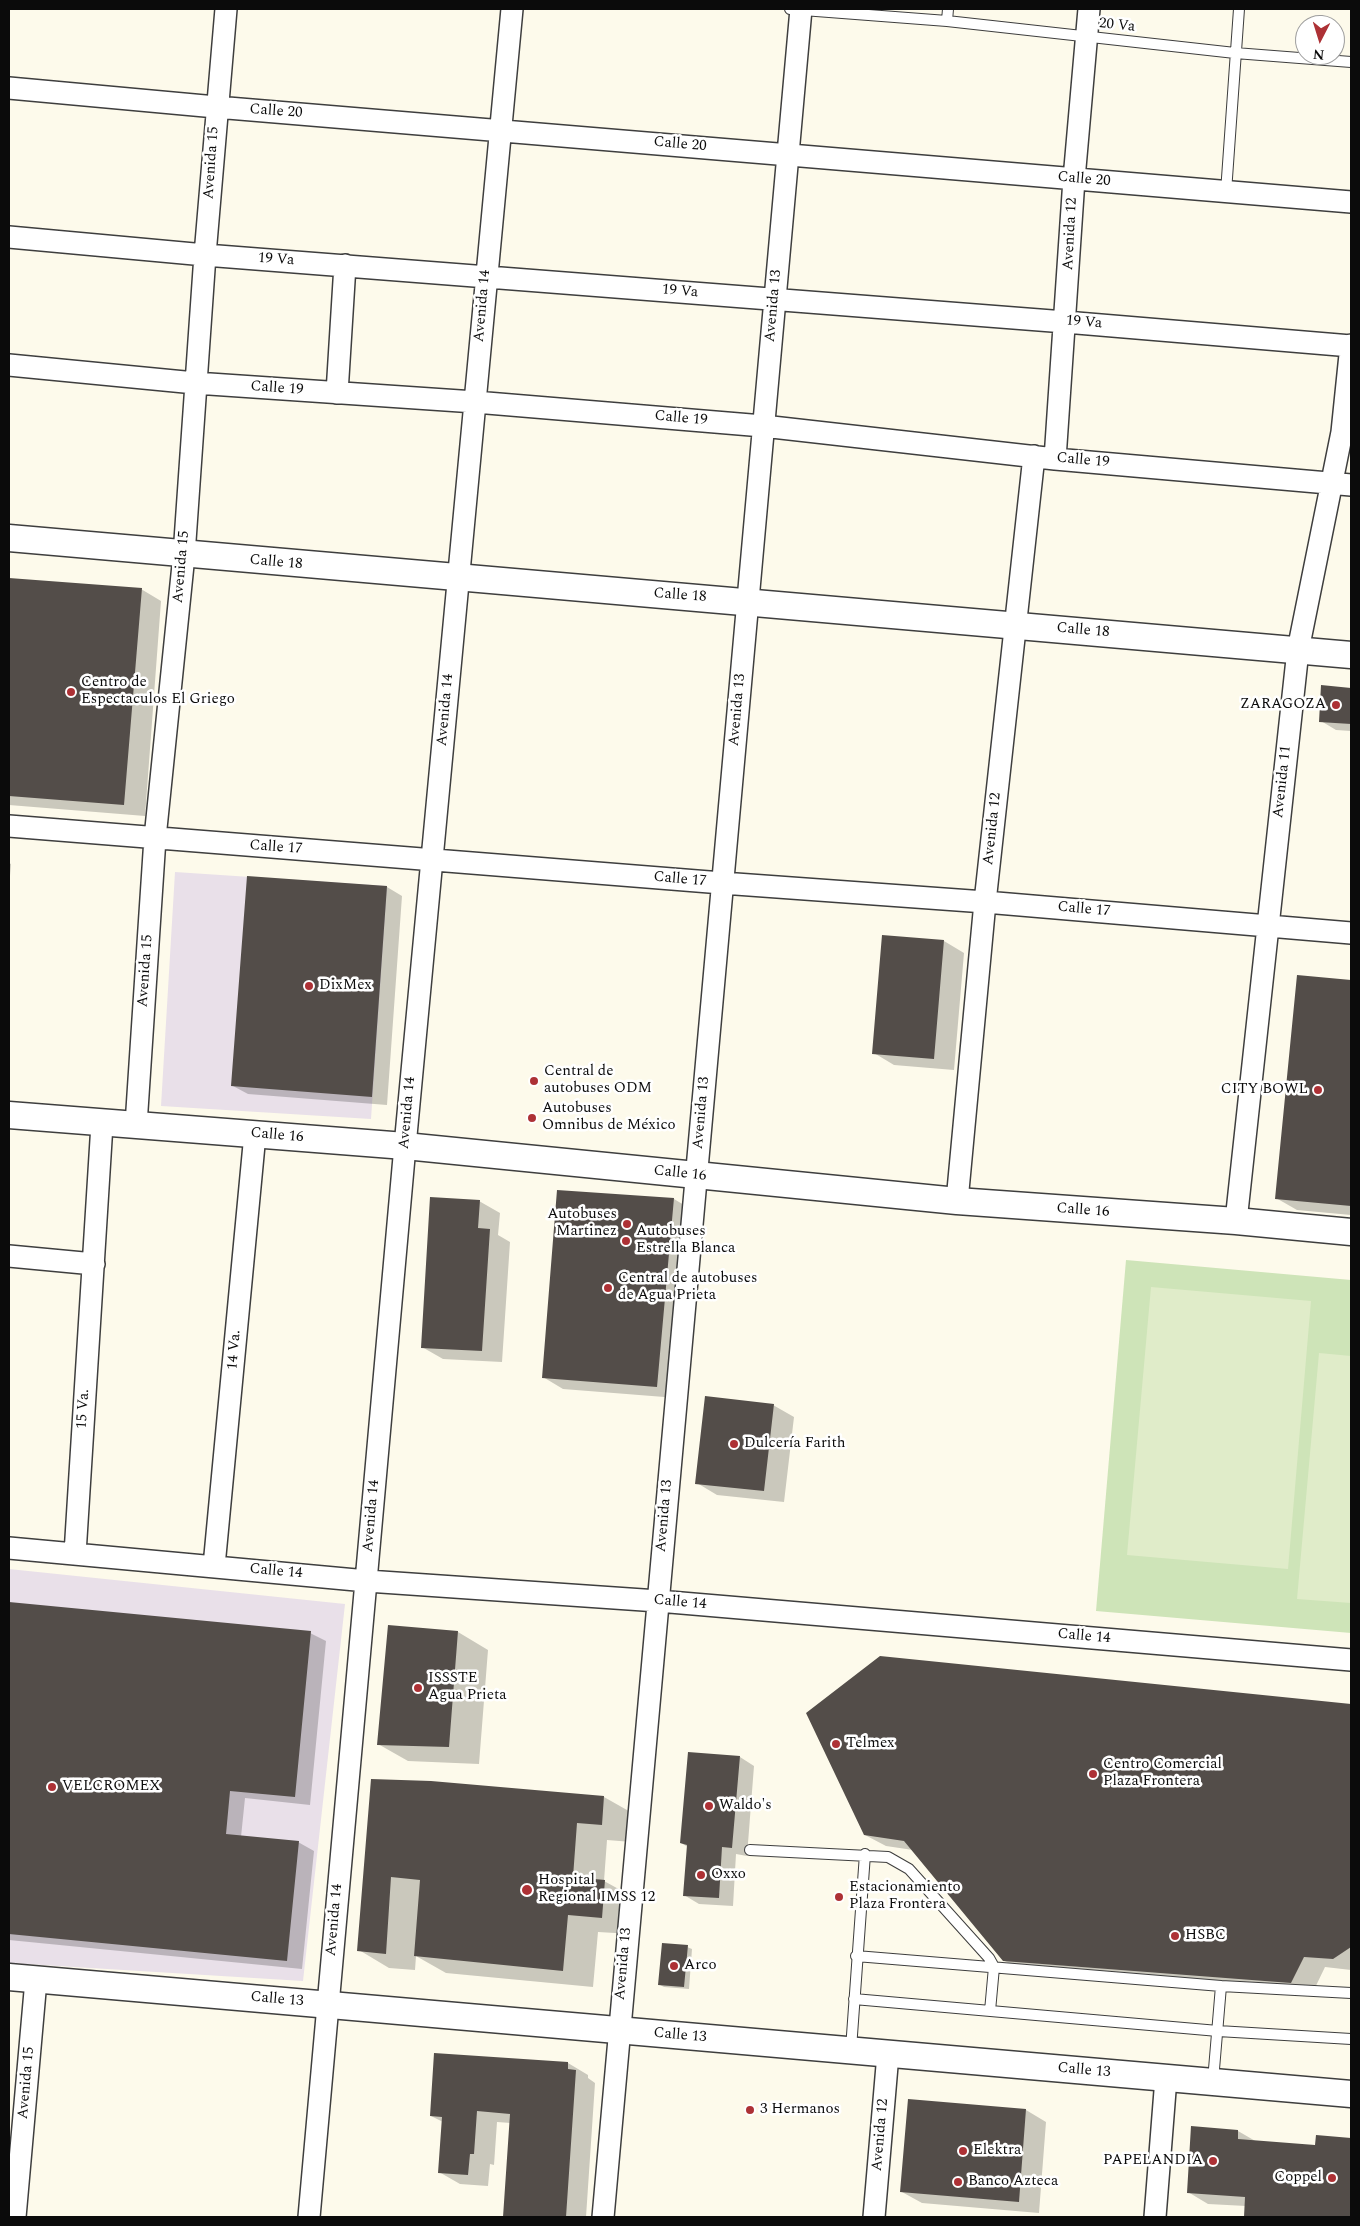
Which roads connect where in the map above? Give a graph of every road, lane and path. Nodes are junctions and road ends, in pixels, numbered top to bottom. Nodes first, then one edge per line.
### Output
1 (226, 9) edge
2 (512, 9) edge
3 (797, 9) edge
4 (948, 9) edge
5 (1088, 9) edge
6 (1238, 9) edge
7 (947, 21) junction
8 (1086, 37) junction
9 (1235, 53) junction
10 (1351, 62) edge
11 (9, 88) edge
12 (216, 107) junction
13 (500, 130) junction
14 (788, 154) junction
15 (1074, 179) junction
16 (1226, 192) junction
17 (1351, 202) edge
18 (9, 237) edge
19 (205, 255) junction
20 (345, 266) junction
21 (486, 276) junction
22 (775, 300) junction
23 (1065, 322) junction
24 (1351, 346) edge
25 (9, 365) edge
26 (195, 383) junction
27 (337, 393) junction
28 (475, 402) junction
29 (763, 426) junction
30 (1034, 456) junction
31 (1055, 459) junction
32 (1342, 484) edge
33 (9, 538) edge
34 (184, 555) junction
35 (458, 578) junction
36 (748, 601) junction
37 (1015, 625) junction
38 (1298, 650) junction
39 (1351, 654) edge
40 (9, 826) edge
41 (155, 838) junction
42 (432, 860) junction
43 (722, 883) junction
44 (985, 902) junction
45 (1267, 926) junction
46 (1351, 933) edge
47 (9, 1115) edge
48 (102, 1124) junction
49 (136, 1126) junction
50 (255, 1134) junction
51 (405, 1146) junction
52 (697, 1176) junction
53 (957, 1202) junction
54 (1236, 1222) junction
55 (1351, 1232) edge
56 (9, 1256) edge
57 (94, 1264) junction
58 (9, 1548) edge
59 (75, 1554) junction
60 (214, 1566) junction
61 (366, 1581) junction
62 (658, 1601) junction
63 (1351, 1660) edge
64 (750, 1850) dead end
65 (864, 1854) junction
66 (856, 1956) junction
67 (994, 1967) junction
68 (9, 1977) edge
69 (36, 1980) junction
70 (1221, 1986) junction
71 (1351, 1993) edge
72 (854, 1999) junction
73 (328, 2005) junction
74 (990, 2011) junction
75 (618, 2030) junction
76 (1218, 2031) junction
77 (1351, 2039) edge
78 (851, 2050) junction
79 (888, 2054) junction
80 (1166, 2078) junction
81 (1213, 2082) junction
82 (1351, 2094) edge
83 (15, 2217) edge
84 (309, 2217) edge
85 (603, 2217) edge
86 (874, 2217) edge
87 (1155, 2217) edge

1 - 12 street, Avenida 15
2 - 13 street, Avenida 14
3 - 7 lane, 20 Va
3 - 14 street, Avenida 13
4 - 7 lane
5 - 8 street, Avenida 12
6 - 9 lane
7 - 8 lane, 20 Va
8 - 9 lane, 20 Va
8 - 15 street, Avenida 12
9 - 10 lane, 20 Va
9 - 16 lane
11 - 12 street, Calle 20
12 - 13 street, Calle 20
12 - 19 street, Avenida 15
13 - 14 street, Calle 20
13 - 21 street, Avenida 14
14 - 15 street, Calle 20
14 - 22 street, Avenida 13
15 - 16 street, Calle 20
15 - 23 street, Avenida 12
16 - 17 street, Calle 20
18 - 19 street, 19 Va
19 - 20 street, 19 Va
19 - 26 street, Avenida 15
20 - 21 street, 19 Va
20 - 27 street
21 - 22 street, 19 Va
21 - 28 street, Avenida 14
22 - 23 street, 19 Va
22 - 29 street, Avenida 13
23 - 24 street, 19 Va
23 - 31 street, Avenida 12
24 - 32 street, Avenida 11
25 - 26 street, Calle 19
26 - 27 street, Calle 19
26 - 34 street, Avenida 15
27 - 28 street, Calle 19
28 - 29 street, Calle 19
28 - 35 street, Avenida 14
29 - 30 street, Calle 19
29 - 36 street, Avenida 13
30 - 31 street, Calle 19
30 - 37 street, Avenida 12
31 - 32 street, Calle 19
32 - 38 street, Avenida 11
33 - 34 street, Calle 18
34 - 35 street, Calle 18
34 - 41 street, Avenida 15
35 - 36 street, Calle 18
35 - 42 street, Avenida 14
36 - 37 street, Calle 18
36 - 43 street, Avenida 13
37 - 38 street, Calle 18
37 - 44 street, Avenida 12
38 - 39 street, Calle 18
38 - 45 street, Avenida 11
40 - 41 street, Calle 17
41 - 42 street, Calle 17
41 - 49 street, Avenida 15
42 - 43 street, Calle 17
42 - 51 street, Avenida 14
43 - 44 street, Calle 17
43 - 52 street, Avenida 13
44 - 45 street, Calle 17
44 - 53 street, Avenida 12
45 - 46 street, Calle 17
45 - 54 street, Avenida 11
47 - 48 street, Calle 16
48 - 49 street, Calle 16
48 - 57 street, 15 Va.
49 - 50 street, Calle 16
50 - 51 street, Calle 16
50 - 60 street, 14 Va.
51 - 52 street, Calle 16
51 - 61 street, Avenida 14
52 - 53 street, Calle 16
52 - 62 street, Avenida 13
53 - 54 street, Calle 16
54 - 55 street, Calle 16
56 - 57 street
57 - 59 street, 15 Va.
58 - 59 street, Calle 14
59 - 60 street, Calle 14
60 - 61 street, Calle 14
61 - 62 street, Calle 14
61 - 73 street, Avenida 14
62 - 63 street, Calle 14
62 - 75 street, Avenida 13
64 - 65 lane
65 - 66 lane
65 - 67 lane
66 - 67 lane
66 - 72 lane
67 - 70 lane
67 - 74 lane
68 - 69 street, Calle 13
69 - 73 street, Calle 13
69 - 83 street, Avenida 15
70 - 71 lane
70 - 76 lane
72 - 74 lane
72 - 78 lane
73 - 75 street, Calle 13
73 - 84 street, Avenida 14
74 - 76 lane
75 - 78 street, Calle 13
75 - 85 street, Avenida 13
76 - 77 lane
76 - 81 lane
78 - 79 street, Calle 13
79 - 80 street, Calle 13
79 - 86 street, Avenida 12
80 - 81 street, Calle 13
80 - 87 street
81 - 82 street, Calle 13

